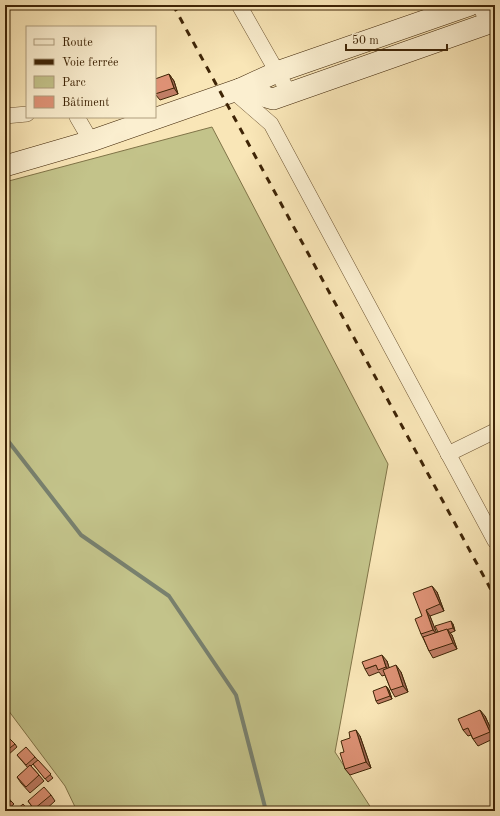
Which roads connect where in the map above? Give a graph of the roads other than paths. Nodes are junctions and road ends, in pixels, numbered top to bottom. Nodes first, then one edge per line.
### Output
1 (239, 5) edge
2 (470, 5) edge
3 (478, 5) edge
4 (492, 22) edge
5 (277, 72) junction
6 (236, 90) junction
7 (289, 93) junction
8 (26, 114) edge
9 (5, 116) edge
10 (78, 118) edge
11 (155, 118) edge
12 (156, 118) edge
13 (91, 140) junction
14 (5, 166) edge
15 (495, 431) edge
16 (448, 454) junction
17 (495, 541) edge

1 - 5 street
2 - 5 street
3 - 4 street
4 - 7 street
5 - 6 street
5 - 7 street
6 - 7 street
6 - 12 street
6 - 16 street
8 - 9 street
10 - 13 street
11 - 13 street
13 - 14 street
15 - 16 street
16 - 17 street

